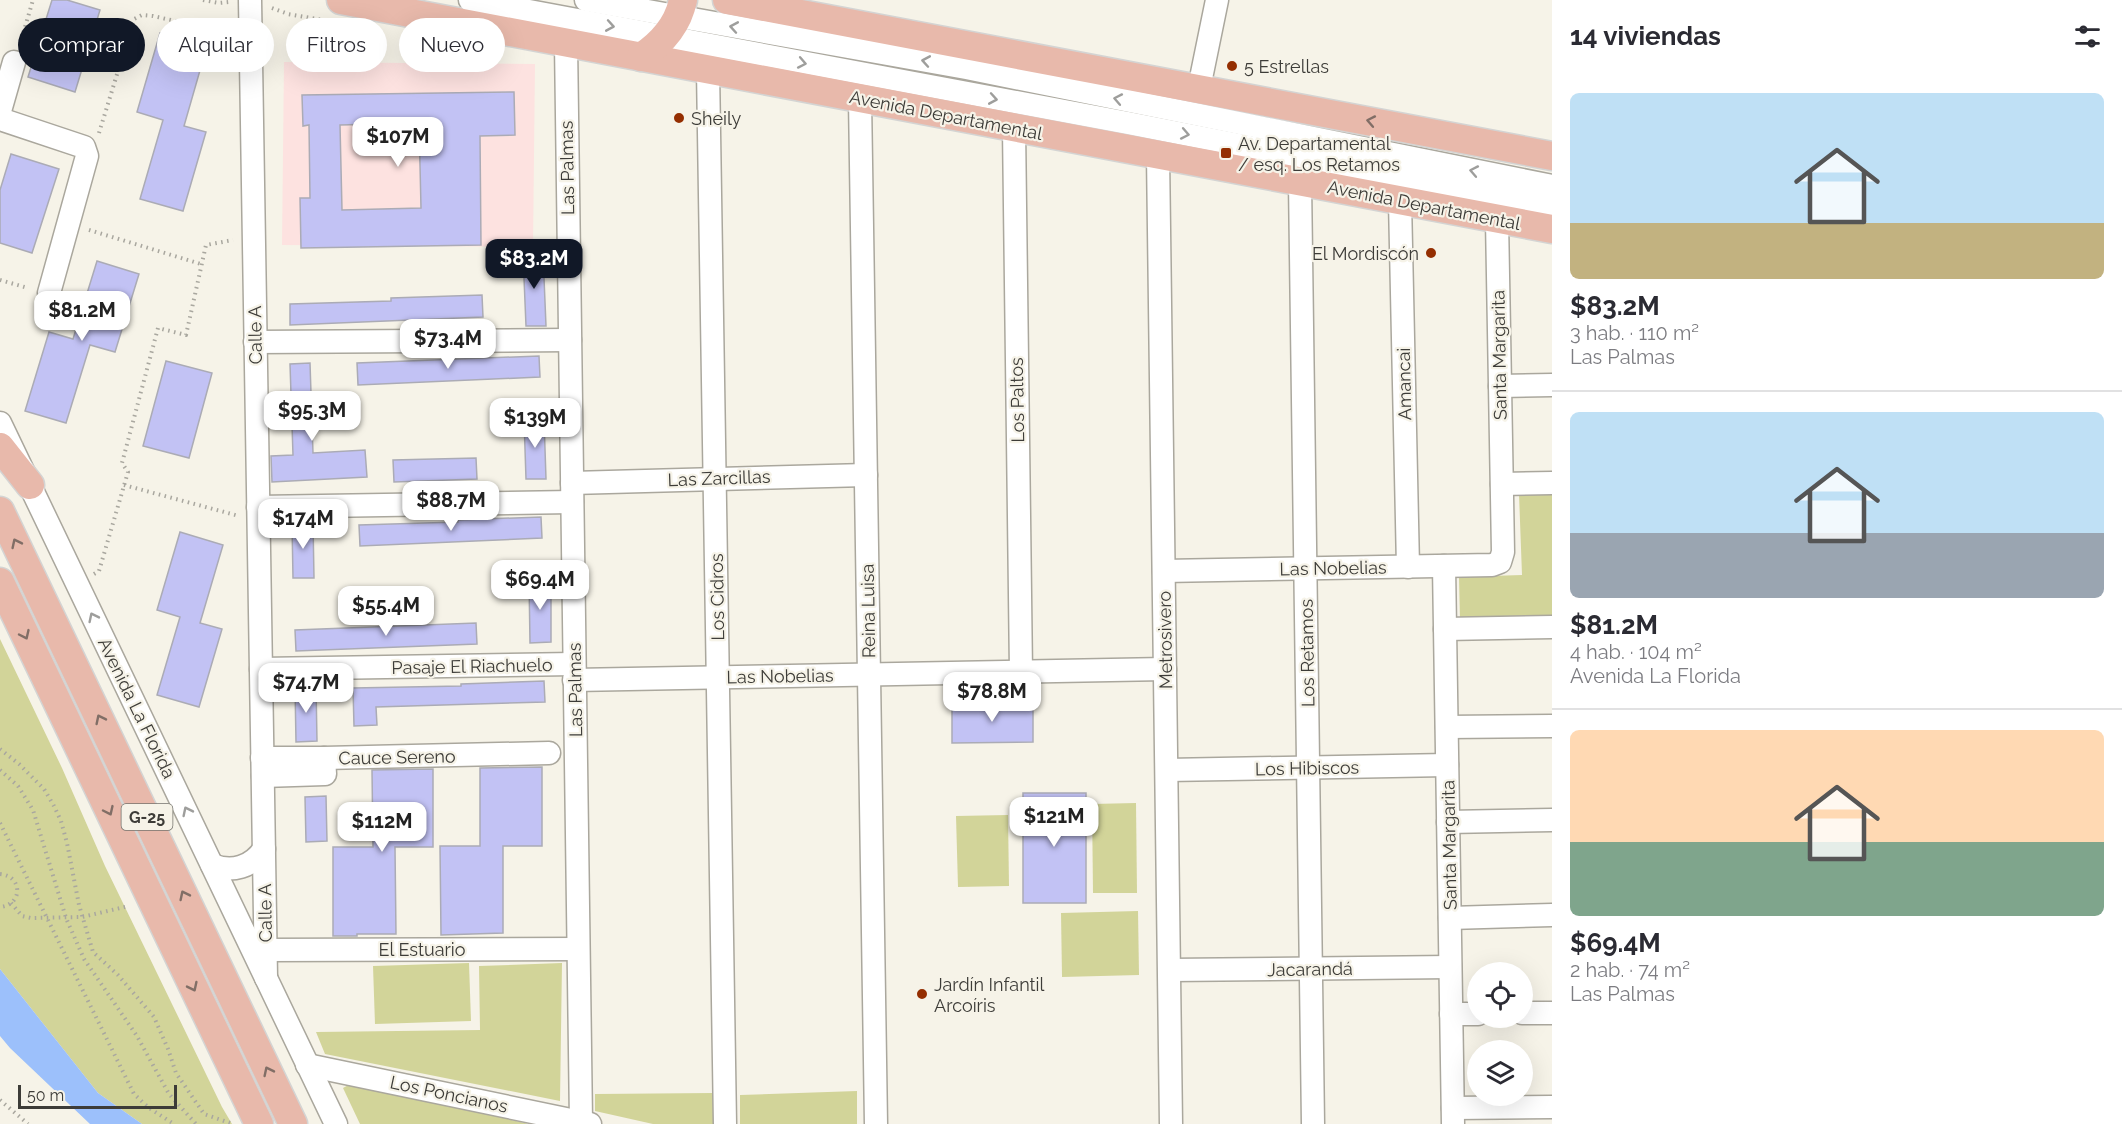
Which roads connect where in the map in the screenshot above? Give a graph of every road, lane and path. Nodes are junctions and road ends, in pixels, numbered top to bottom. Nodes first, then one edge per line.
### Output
1 (33, 0) edge
2 (250, 0) edge
3 (341, 0) edge
4 (470, 0) edge
5 (586, 0) edge
6 (727, 0) edge
7 (1217, 0) edge
8 (162, 18) edge
9 (250, 18) edge
10 (676, 18) edge
11 (566, 43) junction
12 (977, 47) junction
13 (641, 57) junction
14 (15, 62) joint
15 (708, 70) junction
16 (251, 72) edge
17 (1199, 88) junction
18 (1091, 94) junction
19 (860, 99) junction
20 (0, 111) edge
21 (0, 119) edge
22 (1014, 128) junction
23 (85, 152) junction
24 (1158, 155) junction
25 (1552, 156) edge
26 (1300, 182) junction
27 (1552, 186) edge
28 (1400, 201) junction
29 (1552, 205) edge
30 (1496, 208) junction
31 (1552, 214) edge
32 (68, 224) junction
33 (1552, 229) edge
34 (234, 240) dead end
35 (201, 264) junction
36 (0, 280) edge
37 (49, 293) joint
38 (570, 340) junction
39 (255, 342) junction
40 (1552, 385) edge
41 (1500, 386) junction
42 (0, 423) edge
43 (0, 447) edge
44 (866, 475) junction
45 (715, 478) junction
46 (1552, 483) edge
47 (1502, 484) junction
48 (30, 485) junction
49 (124, 485) junction
50 (572, 492) junction
51 (0, 511) edge
52 (258, 514) junction
53 (1500, 562) joint
54 (1444, 566) junction
55 (1407, 567) junction
56 (1306, 568) junction
57 (1164, 571) junction
58 (0, 582) edge
59 (77, 585) junction
60 (1552, 627) edge
61 (1445, 629) junction
62 (261, 669) junction
63 (1165, 669) junction
64 (574, 672) junction
65 (1021, 672) junction
66 (869, 674) junction
67 (718, 677) junction
68 (1552, 726) edge
69 (1447, 727) junction
70 (0, 749) edge
71 (549, 753) dead end
72 (1447, 765) junction
73 (262, 767) junction
74 (1309, 767) junction
75 (0, 770) edge
76 (1167, 770) junction
77 (1552, 820) edge
78 (1448, 822) junction
79 (0, 823) edge
80 (264, 849) junction
81 (212, 865) junction
82 (0, 874) edge
83 (151, 901) junction
84 (11, 903) junction
85 (0, 907) edge
86 (1552, 915) edge
87 (82, 917) junction
88 (47, 918) junction
89 (66, 918) junction
90 (1450, 918) junction
91 (578, 949) junction
92 (266, 950) junction
93 (1450, 967) junction
94 (1311, 969) junction
95 (1170, 970) junction
96 (266, 978) junction
97 (1533, 1013) edge
98 (1552, 1013) edge
99 (1451, 1014) junction
100 (1467, 1014) edge
101 (307, 1065) junction
102 (0, 1100) edge
103 (1552, 1107) edge
104 (1453, 1116) edge
105 (586, 1123) edge
106 (28, 1124) edge
107 (174, 1124) edge
108 (196, 1124) edge
109 (233, 1124) edge
110 (259, 1124) edge
111 (293, 1124) edge
112 (336, 1124) edge
113 (725, 1124) edge
114 (876, 1124) edge
115 (1171, 1124) edge
116 (1314, 1124) edge

1 - 14 path
2 - 9 street, Calle A
3 - 11 main road, Avenida Departamental
4 -> 10 street
5 - 10 street
6 - 12 main road
7 - 17 street
8 - 23 path
10 - 13 main road
18 -> 10 street
10 -> 30 street
11 - 13 main road, Avenida Departamental
11 - 38 street, Las Palmas
12 - 17 main road
12 - 18 street
13 - 15 main road, Avenida Departamental
14 - 20 street
15 - 19 main road, Avenida Departamental
15 - 45 street, Los Cidros
16 - 39 street, Calle A
25 -> 17 main road
27 -> 18 street
19 - 22 main road, Avenida Departamental
19 - 44 street, Reina Luisa
21 - 23 street
22 - 24 main road, Avenida Departamental
22 - 65 street, Los Paltos
23 - 32 street
24 - 26 main road, Avenida Departamental
24 - 57 street, Metrosivero
26 - 28 main road, Avenida Departamental
26 - 56 street, Los Retamos
28 - 30 main road, Avenida Departamental
28 - 55 street, Amancai
29 - 30 street
30 - 31 street
30 - 33 main road, Avenida Departamental
30 - 41 street, Santa Margarita
32 - 35 path
32 - 37 street
34 - 35 path
35 - 49 path
36 - 37 path
38 - 39 street
38 - 50 street, Las Palmas
39 - 52 street, Calle A
40 - 41 street
41 - 47 street, Santa Margarita
42 - 48 street, Avenida La Florida
43 - 48 main road
44 - 45 street, Las Zarcillas
44 - 66 street, Reina Luisa
45 - 50 street, Las Zarcillas
45 - 67 street, Los Cidros
46 - 47 street
47 - 53 street, Santa Margarita
48 - 59 street, Avenida La Florida
49 - 52 path
49 - 59 path
50 - 52 street, Las Zarcillas
50 - 64 street, Las Palmas
111 -> 51 main road, Avenida La Florida / G-25
52 - 62 street, Calle A
53 - 54 street, Las Nobelias
54 - 55 street, Las Nobelias
54 - 61 street, Santa Margarita
55 - 56 street, Las Nobelias
56 - 57 street, Las Nobelias
56 - 74 street, Los Retamos
57 - 63 street, Metrosivero
58 -> 83 main road, G-25
81 -> 59 street, Avenida La Florida
60 - 61 street
61 - 69 street, Santa Margarita
62 - 64 street, Pasaje El Riachuelo
62 - 73 street, Calle A
63 - 65 street, Las Nobelias
63 - 76 street, Metrosivero
64 - 67 street, Las Nobelias
64 - 91 street, Las Palmas
65 - 66 street, Las Nobelias
66 - 67 street, Las Nobelias
66 - 114 street, Reina Luisa
67 - 113 street, Los Cidros
68 - 69 street
69 - 72 street, Santa Margarita
70 - 87 path
71 - 73 street, Cauce Sereno
72 - 74 street, Los Hibiscos
72 - 78 street, Santa Margarita
73 - 80 street, Calle A
74 - 76 street, Los Hibiscos
74 - 94 street, Los Retamos
75 - 89 path
76 - 95 street, Metrosivero
77 - 78 street
78 - 90 street, Santa Margarita
79 - 88 path
80 - 81 street, Calle A
80 - 92 street, Calle A
81 - 96 street, Avenida La Florida
82 - 84 path
83 - 87 path
83 -> 110 main road, G-25
84 - 85 path
84 - 88 path
86 - 90 street
87 - 89 path
87 - 109 path
88 - 89 path
88 - 107 path
89 - 108 path
90 - 93 street, Santa Margarita
91 - 92 street, El Estuario
91 - 105 street, Las Palmas
92 - 96 street, Calle A
93 - 94 street, Jacarandá
93 - 99 street, Santa Margarita
94 - 95 street, Jacarandá
94 - 116 street, Los Retamos
95 - 115 street, Metrosivero
96 - 101 street, Avenida La Florida
97 - 98 street
99 - 100 street
99 - 104 street, Santa Margarita
101 - 105 street, Los Poncianos
101 - 112 street, Avenida La Florida
102 - 106 path
103 - 104 street

